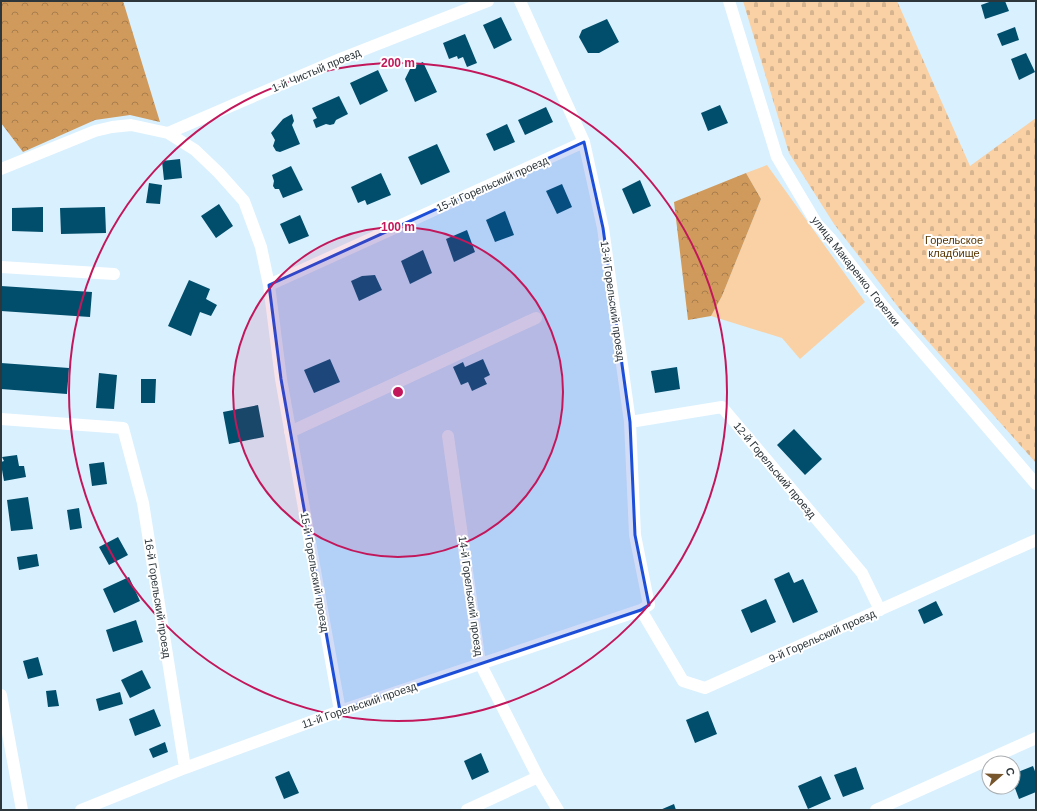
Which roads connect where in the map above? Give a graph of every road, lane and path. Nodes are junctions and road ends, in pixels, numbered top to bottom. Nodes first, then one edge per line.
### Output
1 (488, 1) edge
2 (520, 1) edge
3 (729, 1) edge
4 (168, 133) junction
5 (584, 142) junction
6 (1, 169) edge
7 (1, 267) edge
8 (114, 274) dead end
9 (269, 285) junction
10 (536, 318) dead end
11 (1, 419) edge
12 (630, 422) junction
13 (290, 432) junction
14 (448, 436) dead end
15 (1036, 484) edge
16 (1036, 540) edge
17 (641, 610) junction
18 (880, 610) junction
19 (480, 663) junction
20 (1, 695) edge
21 (340, 712) junction
22 (1036, 738) edge
23 (185, 768) junction
24 (538, 777) junction
25 (22, 810) edge
26 (81, 810) edge
27 (467, 810) edge
28 (558, 810) edge
29 (876, 810) edge

1 - 4 street, 1-й Чистый проезд
2 - 5 street, 13-й Горельский проезд
3 - 15 street, улица Макаренко, Горелки
4 - 6 street, 15-й Горельский проезд
4 - 9 street, 15-й Горельский проезд
5 - 9 street, 15-й Горельский проезд
5 - 12 street, 13-й Горельский проезд
7 - 8 street
9 - 13 street, 15-й Горельский проезд
10 - 13 street
11 - 23 street, 16-й Горельский проезд
12 - 17 street, 13-й Горельский проезд
12 - 18 street, 12-й Горельский проезд
13 - 21 street, 15-й Горельский проезд
14 - 19 street, 14-й Горельский проезд
16 - 18 street, 9-й Горельский проезд
17 - 18 street, 9-й Горельский проезд
17 - 19 street, 11-й Горельский проезд
19 - 21 street, 11-й Горельский проезд
19 - 24 street, 14-й Горельский проезд
20 - 25 street
21 - 23 street, 11-й Горельский проезд
22 - 29 street
23 - 26 street, 11-й Горельский проезд
24 - 27 street
24 - 28 street, 14-й Горельский проезд

